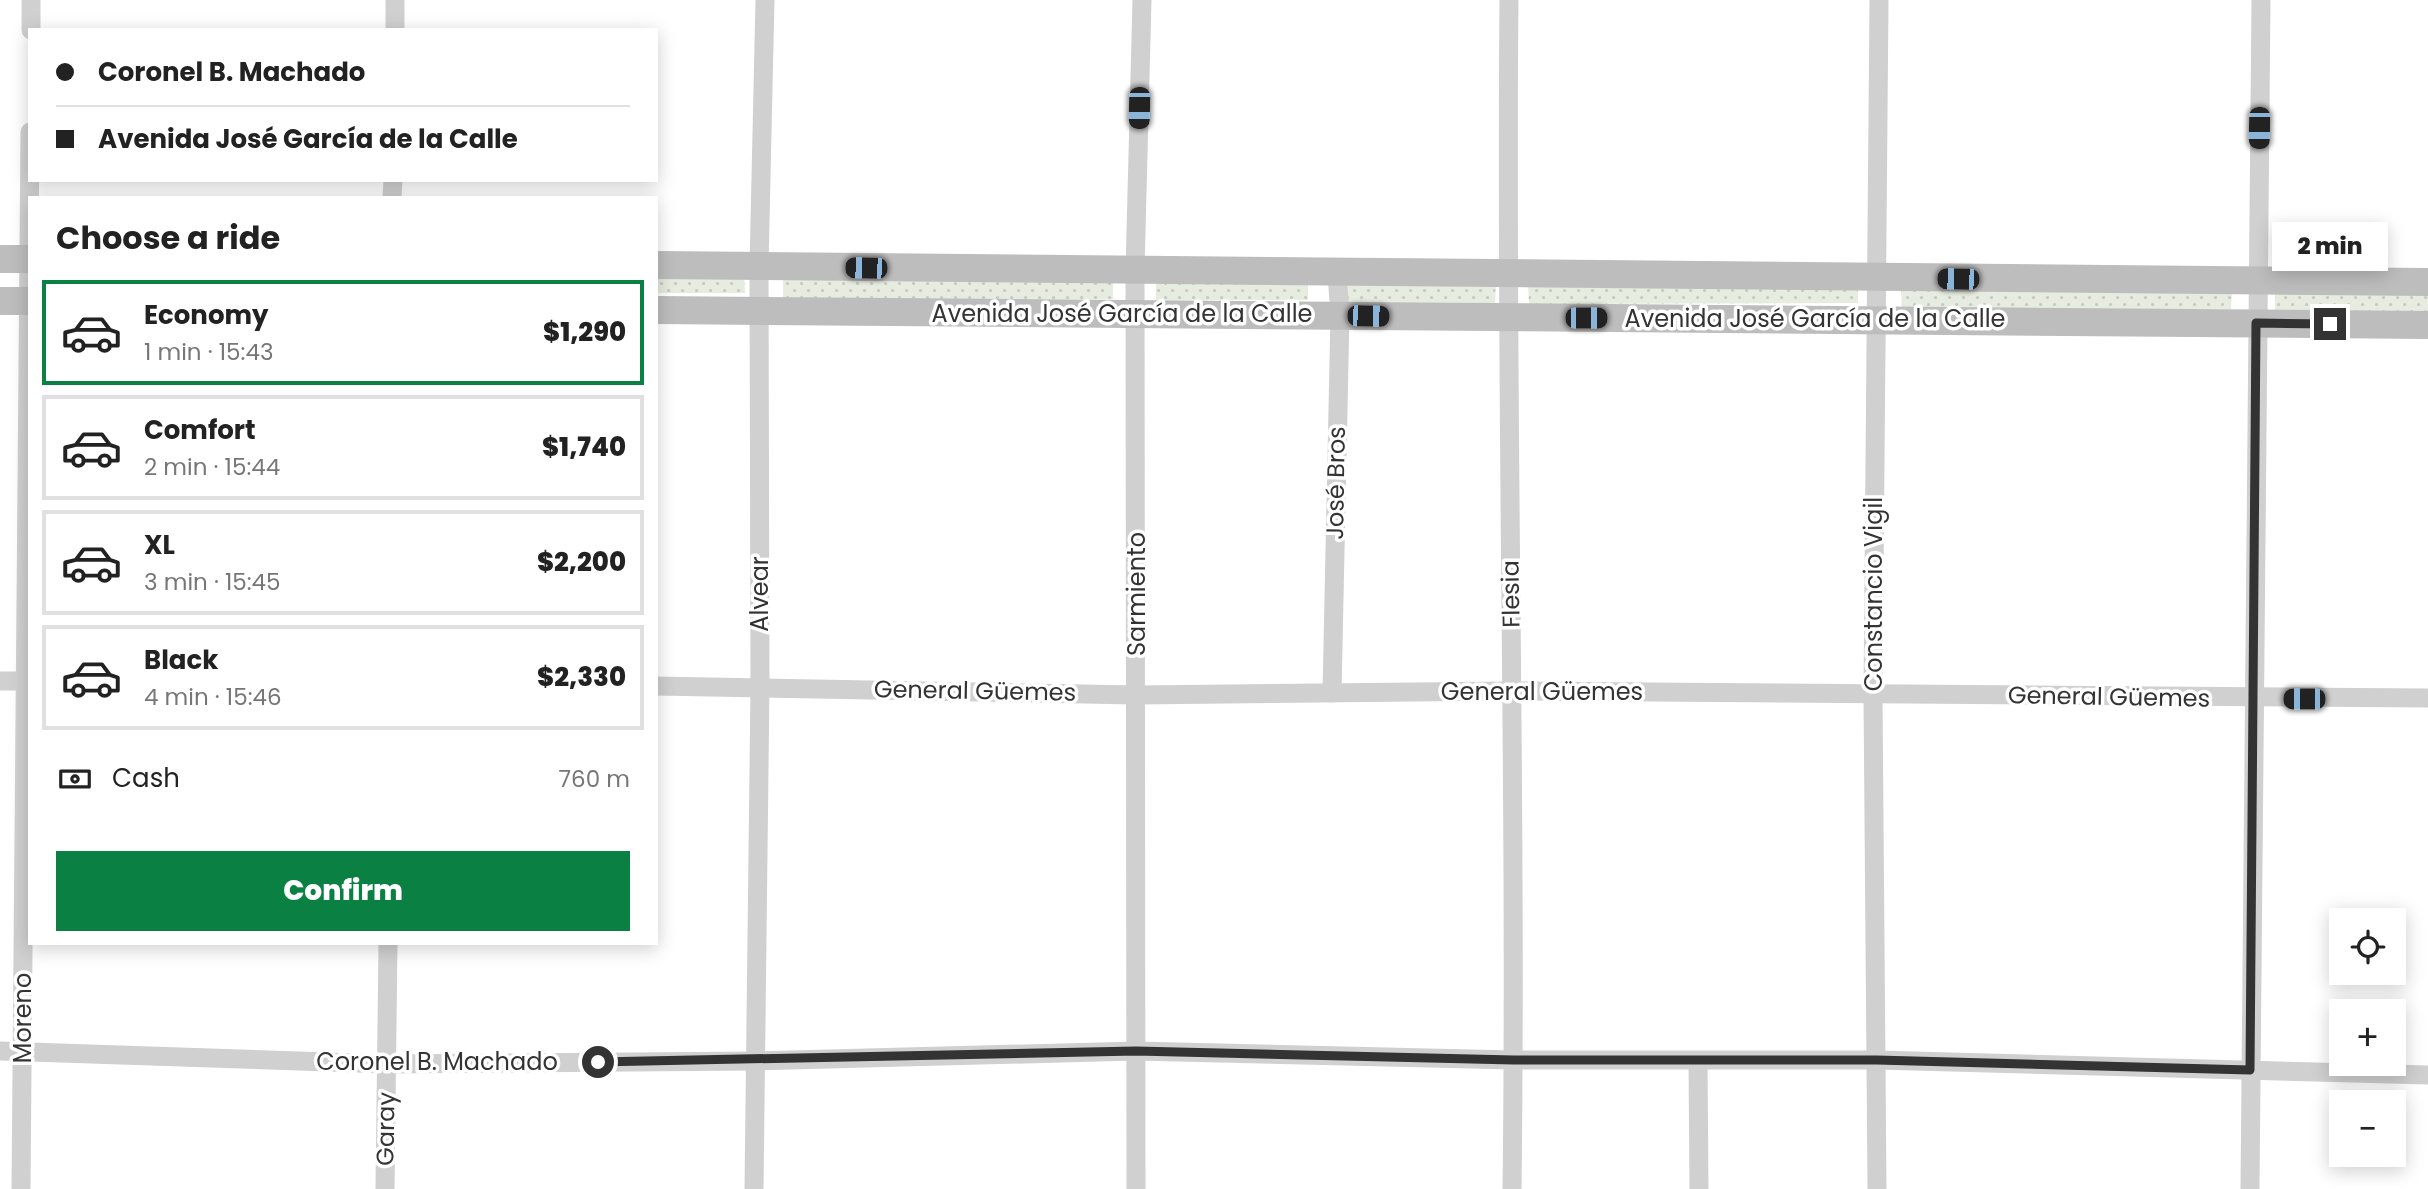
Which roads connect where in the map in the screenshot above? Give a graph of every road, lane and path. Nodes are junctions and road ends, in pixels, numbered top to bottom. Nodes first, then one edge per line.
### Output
1 (31, 0) edge
2 (395, 0) edge
3 (765, 0) edge
4 (1142, 0) edge
5 (1509, 0) edge
6 (1879, 0) edge
7 (2261, 0) edge
8 (31, 28) edge
9 (395, 28) edge
10 (0, 259) edge
11 (28, 259) edge
12 (658, 265) edge
13 (759, 266) junction
14 (1135, 270) junction
15 (1338, 274) junction
16 (1506, 274) junction
17 (1877, 278) junction
18 (2256, 282) junction
19 (2428, 282) edge
20 (0, 301) edge
21 (28, 301) edge
22 (658, 310) edge
23 (759, 312) junction
24 (1135, 314) junction
25 (1340, 315) junction
26 (1507, 317) junction
27 (1876, 320) junction
28 (2256, 323) junction
29 (2428, 326) edge
30 (28, 491) edge
31 (0, 681) edge
32 (27, 681) edge
33 (658, 685) edge
34 (760, 685) junction
35 (1512, 691) junction
36 (1332, 693) junction
37 (1137, 695) junction
38 (1873, 695) junction
39 (2428, 698) edge
40 (2255, 699) junction
41 (388, 945) edge
42 (0, 1051) edge
43 (1136, 1051) junction
44 (23, 1052) junction
45 (1514, 1060) junction
46 (1877, 1060) junction
47 (756, 1061) junction
48 (1698, 1061) junction
49 (387, 1064) junction
50 (2250, 1070) junction
51 (2428, 1075) edge
52 (21, 1189) edge
53 (386, 1189) edge
54 (754, 1189) edge
55 (1136, 1189) edge
56 (1512, 1189) edge
57 (1699, 1189) edge
58 (1877, 1189) edge
59 (2250, 1189) edge

1 - 8 street
2 - 9 street
3 - 13 street, Alvear
4 - 14 street, Sarmiento
5 - 16 street, Flesia
6 - 17 street, Constancio Vigil
7 - 18 street
10 - 11 main road
12 - 13 main road, Avenida José García de la Calle
13 - 14 main road, Avenida José García de la Calle
13 - 23 street, Alvear
14 - 15 main road, Avenida José García de la Calle
14 - 24 street, Sarmiento
15 - 16 main road, Avenida José García de la Calle
15 - 25 street, José Bros
16 - 17 main road, Avenida José García de la Calle
16 - 26 street, Flesia
17 - 18 main road, Avenida José García de la Calle
17 - 27 street, Constancio Vigil
18 - 19 main road, Avenida José García de la Calle
18 - 28 street
20 - 21 main road
22 - 23 main road, Avenida José García de la Calle
23 - 24 main road, Avenida José García de la Calle
23 - 34 street, Alvear
24 - 25 main road, Avenida José García de la Calle
24 - 37 street, Sarmiento
25 - 26 main road, Avenida José García de la Calle
25 - 36 street, José Bros
26 - 27 main road, Avenida José García de la Calle
26 - 35 street, Flesia
27 - 28 main road, Avenida José García de la Calle
27 - 38 street, Constancio Vigil
28 - 29 main road, Avenida José García de la Calle
28 - 40 street
30 - 32 street, Moreno
31 - 32 street
32 - 44 street, Moreno
33 - 34 street, General Güemes
34 - 37 street, General Güemes
34 - 47 street, Alvear
35 - 36 street, General Güemes
35 - 38 street, General Güemes
35 - 45 street, Flesia
36 - 37 street, General Güemes
37 - 43 street, Sarmiento
38 - 40 street, General Güemes
38 - 46 street, Constancio Vigil
39 - 40 street, General Güemes
40 - 50 street
41 - 49 street, Garay
42 - 44 street, Coronel B. Machado
43 - 45 street, Coronel B. Machado
43 - 47 street, Coronel B. Machado
43 - 55 street, Sarmiento
44 - 49 street, Coronel B. Machado
44 - 52 street, Moreno
45 - 48 street, Coronel B. Machado
45 - 56 street, Flesia
46 - 48 street, Coronel B. Machado
46 - 50 street, Coronel B. Machado
46 - 58 street, Constancio Vigil
47 - 49 street, Coronel B. Machado
47 - 54 street, Alvear
48 - 57 street
49 - 53 street, Garay
50 - 51 street, Coronel B. Machado
50 - 59 street

